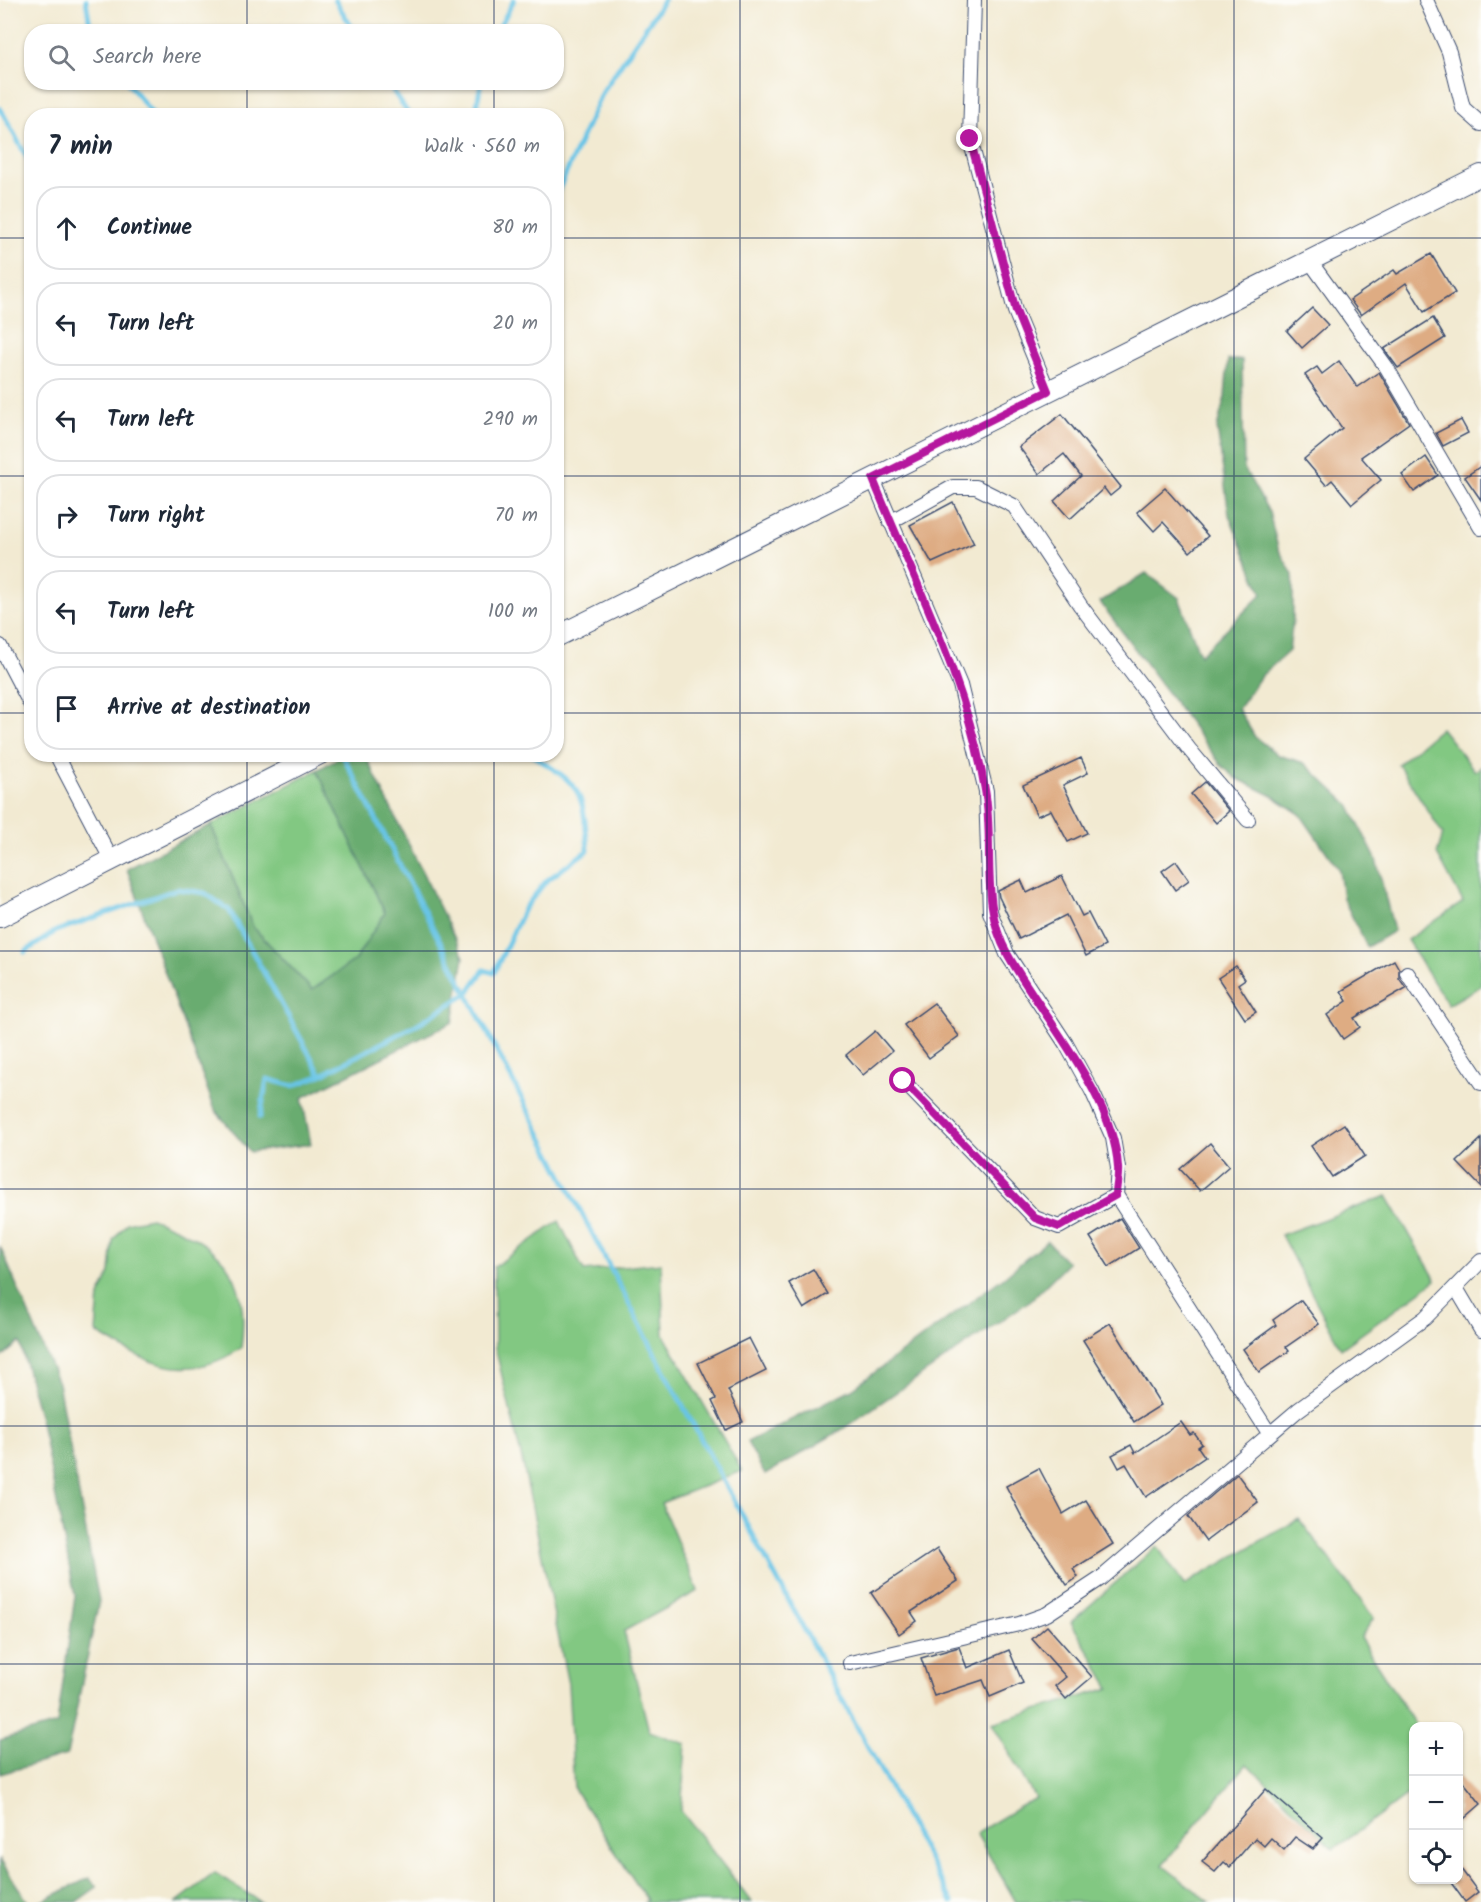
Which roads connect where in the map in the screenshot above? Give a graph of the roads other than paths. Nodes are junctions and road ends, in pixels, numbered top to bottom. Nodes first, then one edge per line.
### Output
1 (974, 0) edge
2 (1426, 0) edge
3 (1481, 124) edge
4 (1481, 175) edge
5 (1310, 260) junction
6 (1048, 391) junction
7 (873, 479) junction
8 (890, 522) junction
9 (1481, 528) edge
10 (564, 633) edge
11 (0, 646) edge
12 (24, 692) edge
13 (60, 762) edge
14 (304, 762) edge
15 (1248, 820) dead end
16 (111, 859) junction
17 (0, 916) edge
18 (1407, 973) dead end
19 (903, 1081) dead end
20 (1481, 1083) edge
21 (1116, 1195) junction
22 (1481, 1260) edge
23 (1456, 1288) junction
24 (1481, 1330) edge
25 (1269, 1433) junction
26 (850, 1663) dead end

1 - 6 street
2 - 3 street
4 - 5 street
5 - 6 street
5 - 9 street
6 - 7 street
7 - 8 street
7 - 10 street
8 - 15 street
8 - 21 street
11 - 12 street
13 - 16 street
14 - 16 street
16 - 17 street
18 - 20 street
19 - 21 street
21 - 25 street
22 - 23 street
23 - 24 street
23 - 25 street
25 - 26 street

